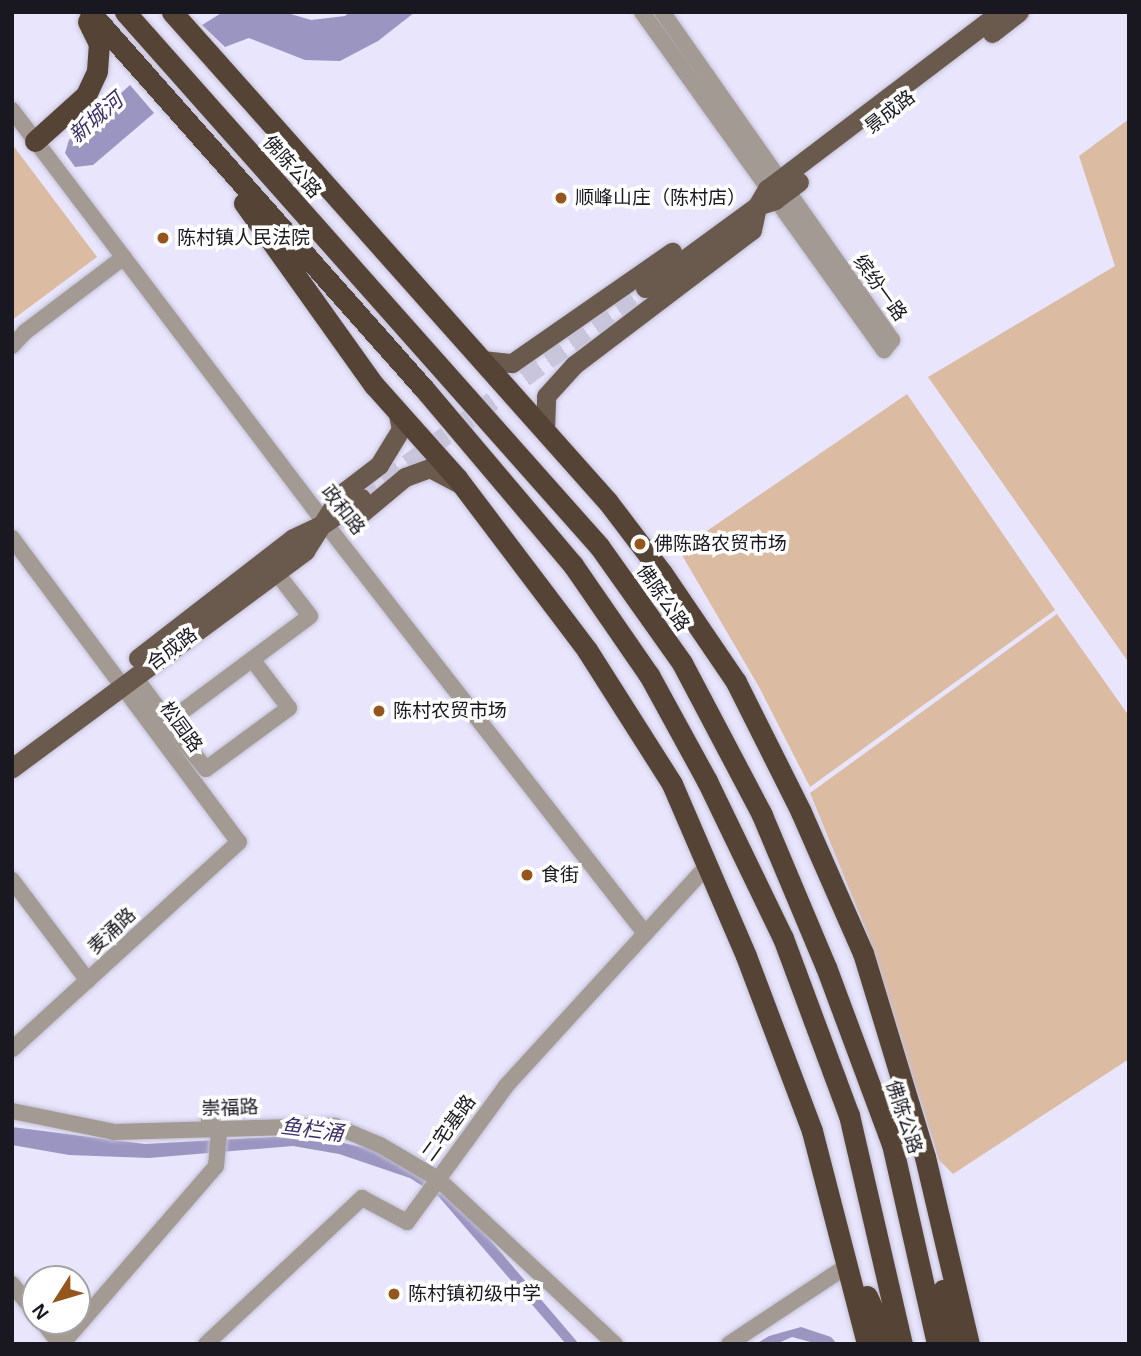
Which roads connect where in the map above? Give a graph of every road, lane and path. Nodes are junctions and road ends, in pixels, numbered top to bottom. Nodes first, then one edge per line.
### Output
1 (84, 12) edge
2 (90, 12) edge
3 (125, 12) edge
4 (172, 12) edge
5 (642, 12) edge
6 (663, 12) edge
7 (1000, 12) edge
8 (1019, 12) edge
9 (12, 110) edge
10 (189, 124) junction
11 (35, 141) junction
12 (773, 194) junction
13 (124, 257) junction
14 (645, 288) tunnel mouth
15 (12, 346) edge
16 (482, 360) junction
17 (397, 410) junction
18 (545, 430) junction
19 (466, 490) junction
20 (360, 498) tunnel mouth
21 (325, 523) junction
22 (12, 538) edge
23 (276, 572) junction
24 (252, 659) junction
25 (125, 679) junction
26 (168, 722) junction
27 (12, 755) edge
28 (12, 768) edge
29 (239, 842) joint
30 (708, 865) junction
31 (12, 880) edge
32 (644, 932) junction
33 (88, 981) junction
34 (12, 1049) edge
35 (12, 1111) edge
36 (215, 1128) junction
37 (925, 1157) junction
38 (438, 1179) junction
39 (830, 1203) junction
40 (847, 1266) junction
41 (61, 1344) edge
42 (206, 1344) edge
43 (615, 1344) edge
44 (729, 1344) edge
45 (867, 1344) edge
46 (888, 1344) edge
47 (902, 1344) edge
48 (937, 1344) edge
49 (951, 1344) edge
50 (969, 1344) edge

1 - 11 highway
2 - 10 highway
3 - 48 highway, 佛陈公路
4 - 16 highway
5 - 12 street, 缤纷一路
6 - 12 street, 缤纷一路
7 - 12 main road, 景成路
8 - 12 main road, 景成路
9 - 11 street, 政和路
10 - 17 highway
10 - 47 highway
11 - 13 street, 政和路
12 - 12 street, 缤纷一路
12 - 14 main road, 景成路
12 - 16 main road
12 - 18 main road
13 - 15 street
13 - 21 street, 政和路
16 - 18 highway
17 - 19 highway
17 - 21 main road
18 - 37 highway
19 - 21 main road
19 - 30 highway
20 - 21 main road, 合成路
21 - 23 main road, 合成路
21 - 25 main road, 合成路
21 - 32 street, 政和路
22 - 25 street, 松园路
23 - 24 street
23 - 25 main road, 合成路
24 - 26 street
24 - 26 street
25 - 26 street
25 - 27 main road, 合成路
25 - 28 main road, 合成路
25 - 29 street, 松园路
29 - 33 street, 麦涌路
30 - 32 street, 二宅基路
30 - 39 highway
31 - 33 street
32 - 38 street, 二宅基路
33 - 34 street, 麦涌路
35 - 36 street, 崇福路
36 - 38 street, 崇福路
36 - 41 street
37 - 49 highway
37 - 50 highway
38 - 42 street, 二宅基路
38 - 43 street, 崇福路
39 - 40 highway
39 - 46 highway
40 - 44 street
40 - 45 highway

